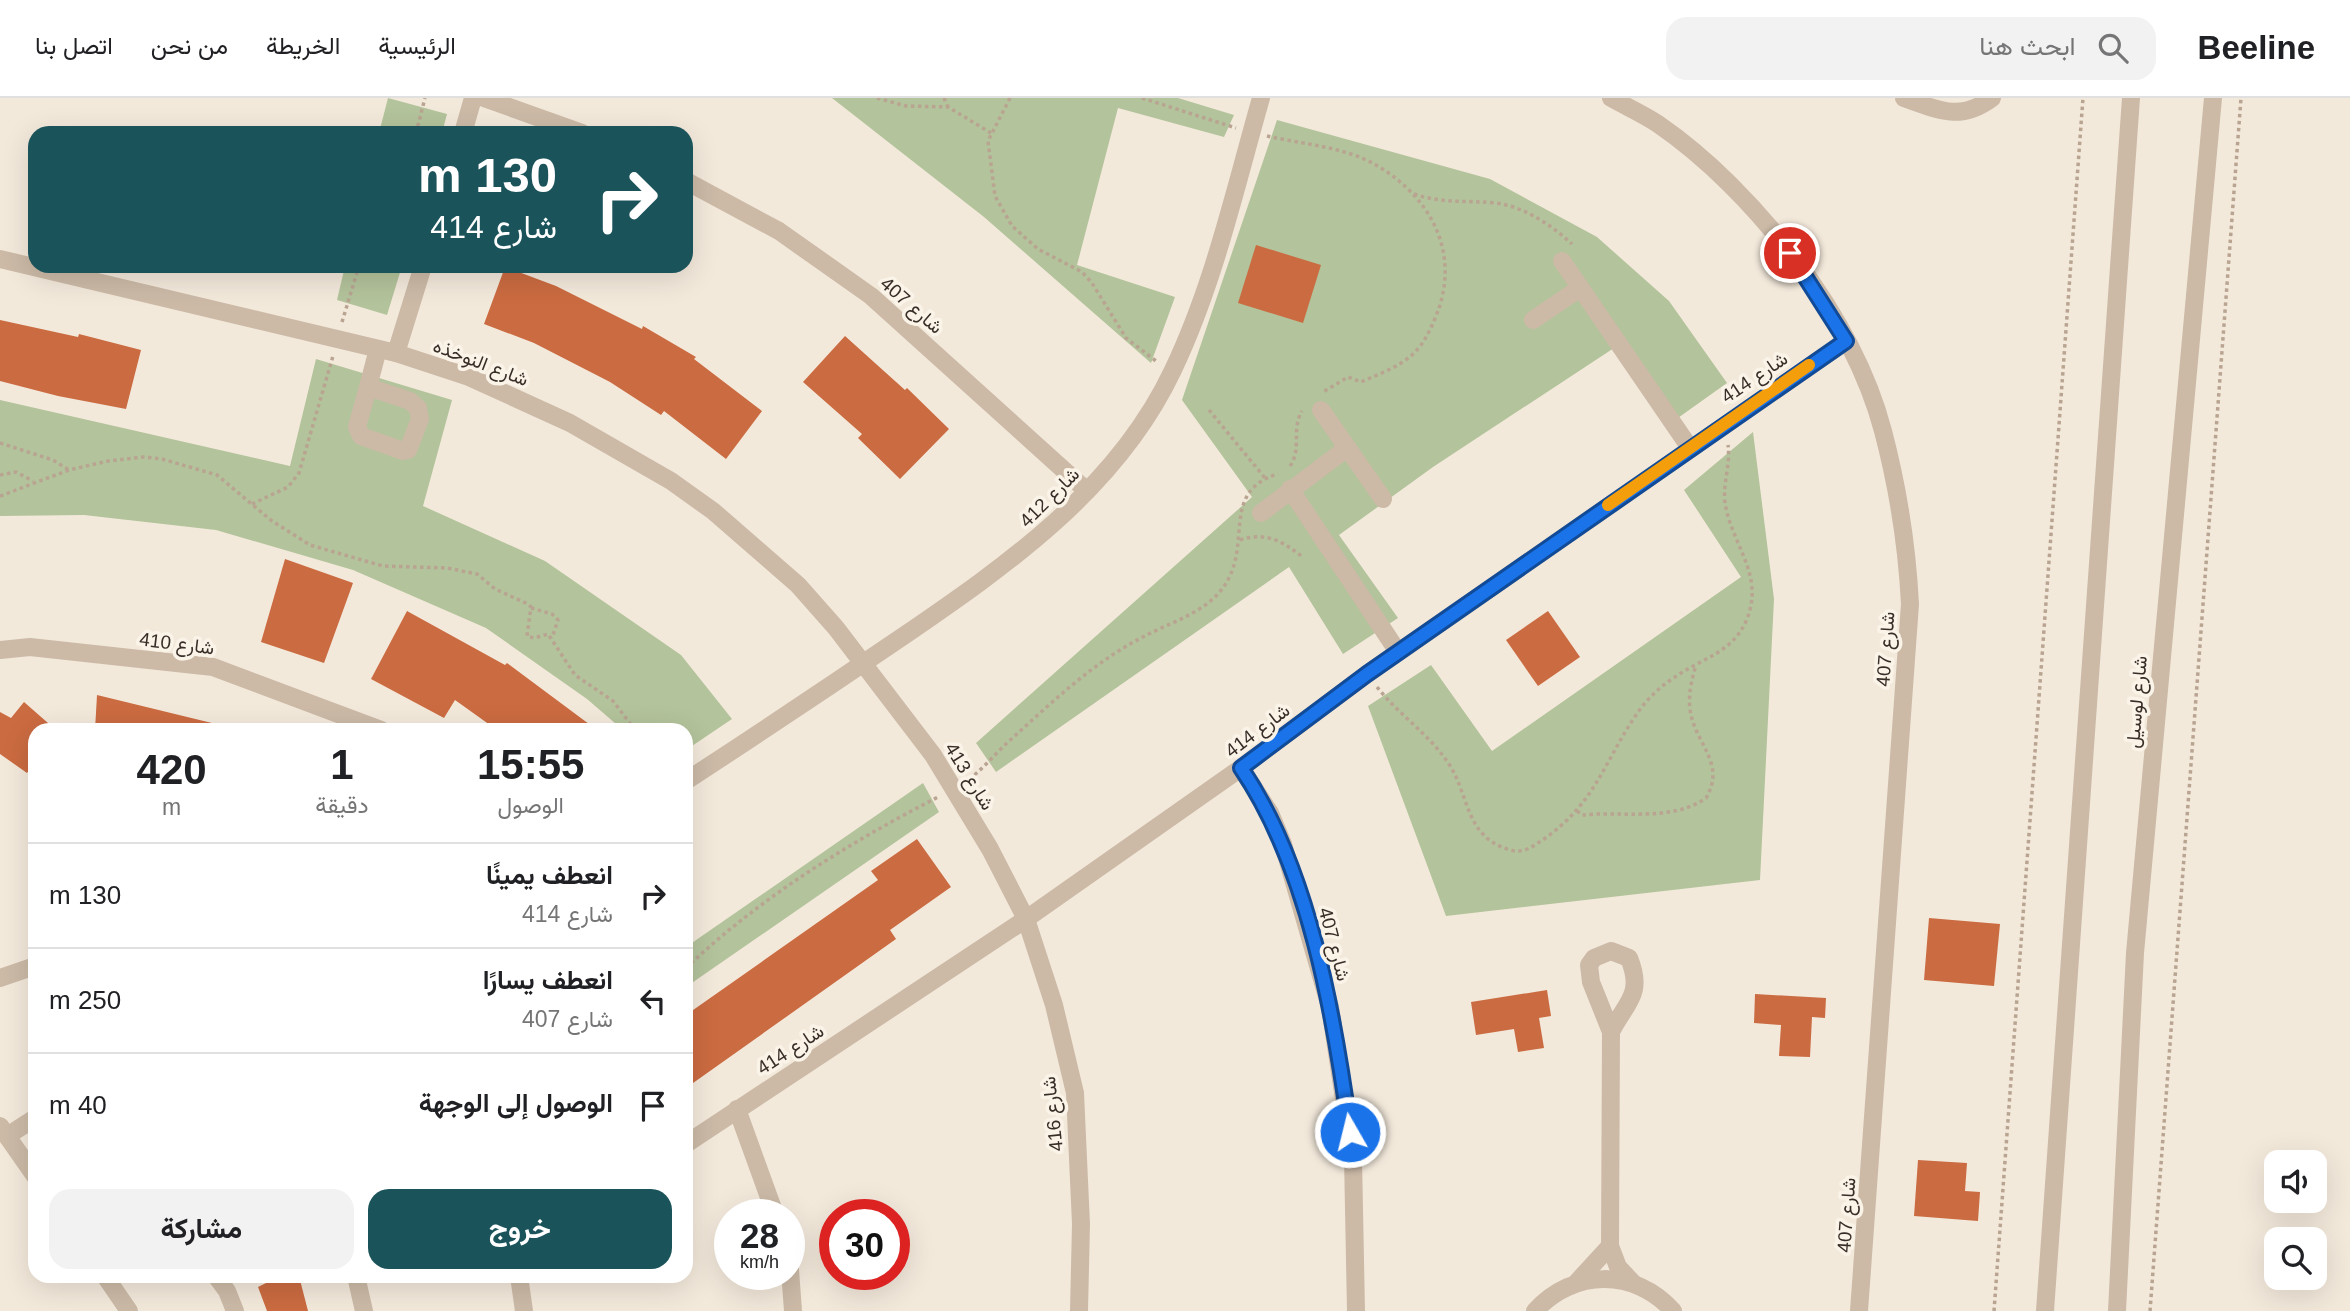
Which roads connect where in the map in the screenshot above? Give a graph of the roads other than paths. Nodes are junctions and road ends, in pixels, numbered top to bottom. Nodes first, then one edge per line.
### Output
1 (473, 98) edge
2 (484, 98) edge
3 (1261, 98) edge
4 (1611, 98) edge
5 (1904, 98) edge
6 (1992, 98) edge
7 (2131, 98) edge
8 (2213, 98) edge
9 (537, 106) edge
10 (465, 126) edge
11 (570, 126) edge
12 (693, 185) edge
13 (0, 259) edge
14 (1562, 261) dead end
15 (28, 266) edge
16 (58, 273) edge
17 (421, 273) edge
18 (1580, 288) junction
19 (1533, 320) dead end
20 (1846, 341) junction
21 (378, 349) junction
22 (396, 354) junction
23 (368, 387) dead end
24 (1313, 406) road end
25 (1347, 448) junction
26 (1690, 448) junction
27 (1290, 489) junction
28 (1087, 491) junction
29 (1383, 499) dead end
30 (1261, 513) dead end
31 (0, 650) edge
32 (1398, 652) junction
33 (864, 663) junction
34 (362, 723) edge
35 (1241, 768) junction
36 (693, 777) edge
37 (1026, 919) junction
38 (28, 968) edge
39 (0, 978) edge
40 (1611, 1032) dead end
41 (737, 1109) junction
42 (28, 1121) edge
43 (4, 1131) edge
44 (693, 1139) edge
45 (28, 1166) edge
46 (770, 1199) edge
47 (1610, 1246) junction
48 (1576, 1282) junction
49 (110, 1283) edge
50 (221, 1283) edge
51 (358, 1283) edge
52 (520, 1283) edge
53 (1633, 1283) junction
54 (791, 1290) edge
55 (129, 1311) edge
56 (235, 1311) edge
57 (364, 1311) edge
58 (524, 1311) edge
59 (793, 1311) edge
60 (1079, 1311) edge
61 (1356, 1311) edge
62 (1535, 1311) edge
63 (1673, 1311) edge
64 (1859, 1311) edge
65 (2045, 1311) edge
66 (2117, 1311) edge

1 - 10 street
2 - 9 street
3 - 28 street, شارع 412
4 - 20 street, شارع 407
5 - 6 street
7 - 65 street
8 - 66 street, شارع لوسيل
9 - 11 street
12 - 28 street, شارع 407
13 - 15 street, شارع النوخذه
14 - 18 street
16 - 21 street, شارع النوخذه
17 - 22 street
18 - 19 street
18 - 26 street
20 - 26 street, شارع 414
20 - 64 street, شارع 407
21 - 22 street, شارع النوخذه
21 - 23 street
22 - 33 street, شارع النوخذه
24 - 25 street
25 - 27 street
25 - 29 street
26 - 32 street, شارع 414
27 - 30 street
27 - 32 street
28 - 33 street, شارع 412
31 - 34 street, شارع 410
32 - 35 street, شارع 414
33 - 36 street, شارع 412
33 - 37 street, شارع 413
35 - 37 street, شارع 414
35 - 61 street, شارع 407
37 - 41 street, شارع 414
37 - 60 street, شارع 416
38 - 39 street
40 - 47 street
41 - 44 street, شارع 414
41 - 46 street
42 - 43 street
43 - 45 street
47 - 48 street
47 - 53 street
48 - 53 street
48 - 62 street
49 - 55 street
50 - 56 street
51 - 57 street
52 - 58 street
53 - 63 street
54 - 59 street

